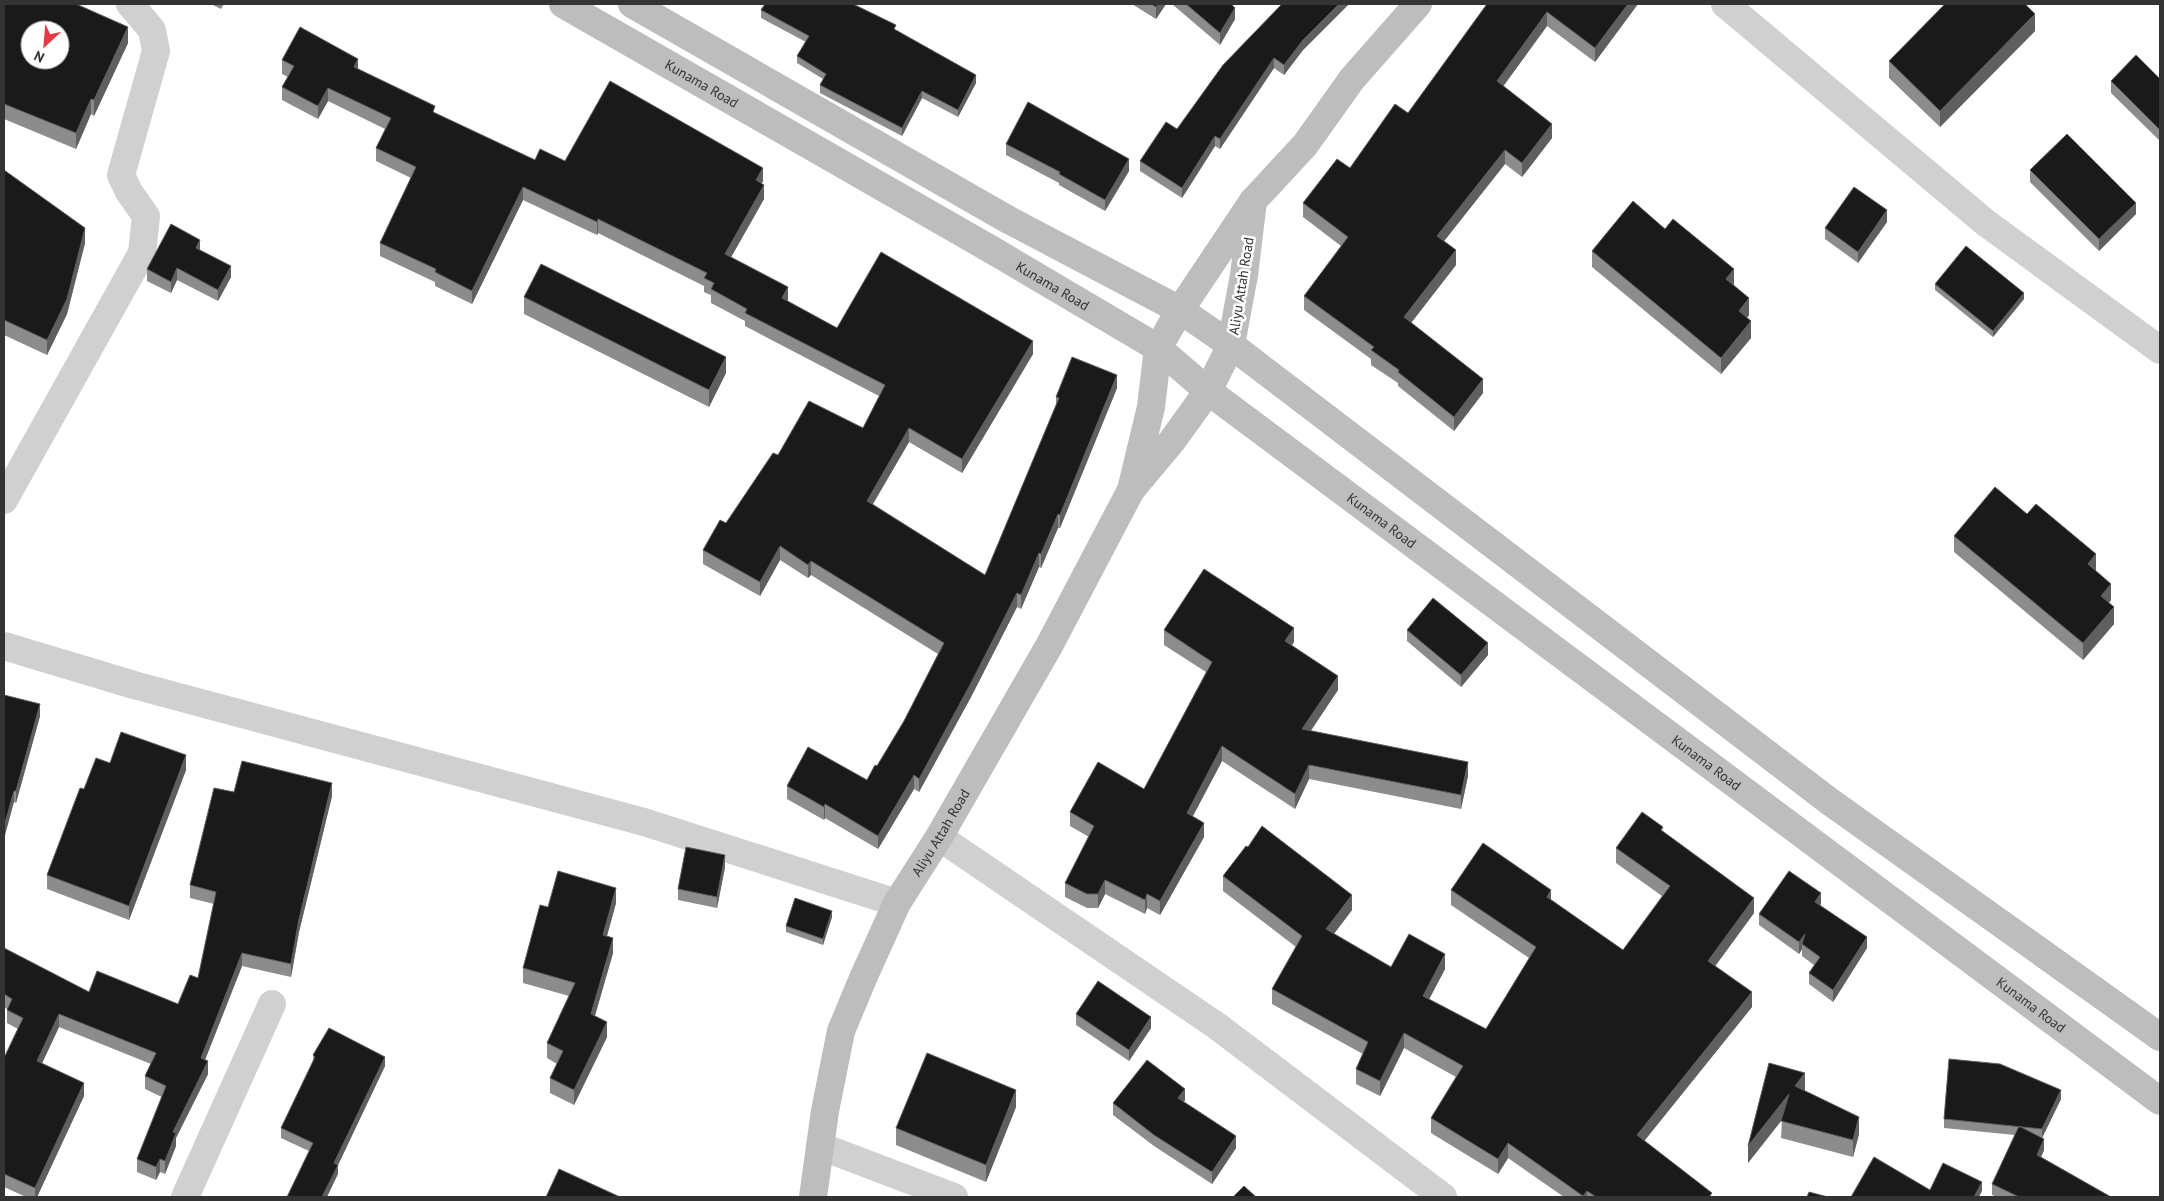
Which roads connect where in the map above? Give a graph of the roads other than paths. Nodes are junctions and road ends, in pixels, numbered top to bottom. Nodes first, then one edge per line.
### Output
1 (130, 4) edge
2 (563, 4) edge
3 (632, 4) edge
4 (1418, 4) edge
5 (1725, 4) edge
6 (1253, 201) junction
7 (1180, 310) junction
8 (1231, 345) junction
9 (1158, 348) junction
10 (2160, 350) edge
11 (1208, 391) junction
12 (1131, 490) junction
13 (4, 500) edge
14 (4, 646) edge
15 (939, 837) junction
16 (897, 903) junction
17 (272, 1004) dead end
18 (2160, 1037) edge
19 (2160, 1101) edge
20 (820, 1146) junction
21 (185, 1197) edge
22 (812, 1197) edge
23 (954, 1197) edge
24 (1443, 1197) edge

1 - 13 street
2 - 9 main road, Kunama Road
3 - 7 main road
4 - 6 main road, Aliyu Attah Road
5 - 10 street
6 - 7 main road, Aliyu Attah Road
6 - 8 main road, Aliyu Attah Road
7 - 8 main road
7 - 9 main road, Aliyu Attah Road
8 - 11 main road, Aliyu Attah Road
8 - 18 main road
9 - 11 main road, Kunama Road
9 - 12 main road, Aliyu Attah Road
11 - 12 main road, Aliyu Attah Road
11 - 19 main road, Kunama Road
12 - 15 main road, Aliyu Attah Road
14 - 16 street
15 - 16 main road, Aliyu Attah Road
15 - 24 street
16 - 20 main road, Aliyu Attah Road
17 - 21 street
20 - 22 main road, Aliyu Attah Road
20 - 23 street

